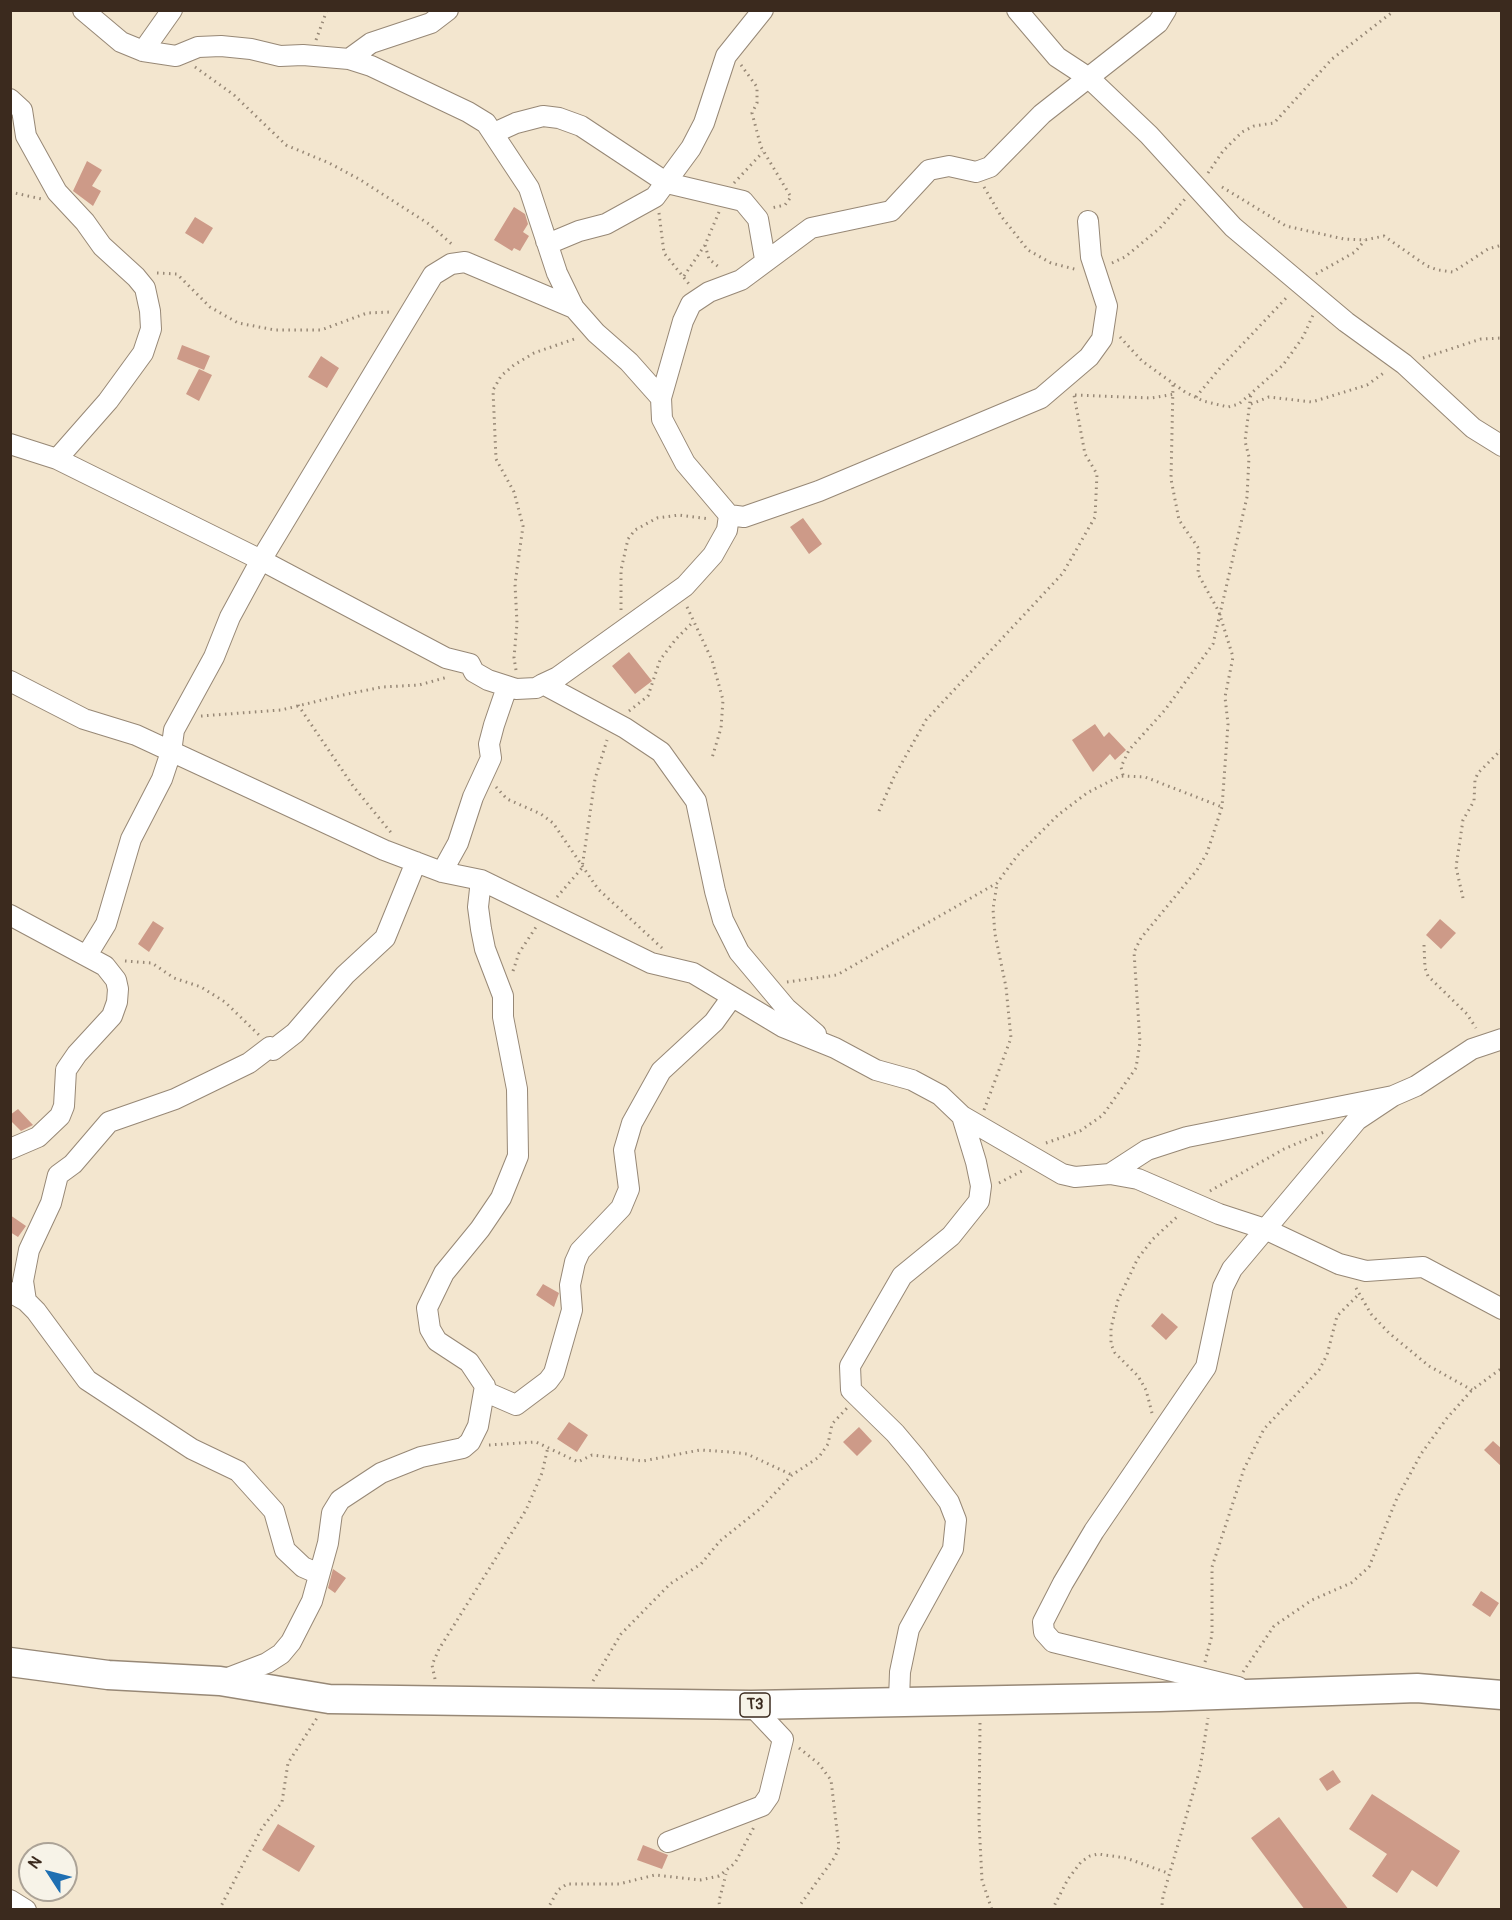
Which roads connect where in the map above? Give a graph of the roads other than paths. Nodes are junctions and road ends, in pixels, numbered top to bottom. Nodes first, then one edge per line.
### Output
1 (83, 10) edge
2 (172, 10) edge
3 (448, 10) edge
4 (763, 10) edge
5 (1017, 10) edge
6 (1166, 10) edge
7 (143, 51) junction
8 (349, 59) junction
9 (1089, 78) junction
10 (10, 99) edge
11 (494, 133) junction
12 (661, 190) junction
13 (1088, 221) dead end
14 (546, 241) junction
15 (765, 259) junction
16 (574, 308) junction
17 (661, 398) junction
18 (10, 444) edge
19 (1502, 446) edge
20 (57, 459) junction
21 (729, 517) junction
22 (261, 560) junction
23 (10, 681) edge
24 (539, 686) junction
25 (507, 687) junction
26 (171, 752) junction
27 (412, 861) junction
28 (442, 872) junction
29 (481, 880) junction
30 (10, 915) edge
31 (89, 952) junction
32 (732, 997) junction
33 (1502, 1039) edge
34 (835, 1048) junction
35 (1393, 1096) junction
36 (962, 1116) junction
37 (10, 1149) edge
38 (1110, 1174) junction
39 (1265, 1229) junction
40 (18, 1297) edge
41 (1502, 1309) edge
42 (485, 1386) junction
43 (319, 1574) junction
44 (10, 1662) edge
45 (220, 1682) junction
46 (1214, 1686) junction
47 (1502, 1695) edge
48 (899, 1700) junction
49 (752, 1705) junction
50 (668, 1842) dead end
51 (10, 1900) edge
52 (26, 1910) edge

1 - 7 street
2 - 7 street
3 - 8 street
4 - 12 street
5 - 9 street
6 - 9 street
7 - 8 street
8 - 11 street
9 - 15 street
9 - 19 street
10 - 20 street
11 - 12 street
11 - 14 street
12 - 14 street
12 - 15 street
13 - 21 street
14 - 16 street
15 - 17 street
16 - 17 street
16 - 22 street
17 - 21 street
18 - 20 street
20 - 22 street
21 - 24 street
22 - 25 street
22 - 26 street
23 - 26 street
24 - 25 street
24 - 34 street
25 - 28 street
26 - 27 street
26 - 31 street
27 - 28 street
27 - 40 street
28 - 29 street
29 - 32 street
29 - 42 street
30 - 31 street
31 - 37 street
32 - 34 street
32 - 42 street
33 - 35 street
34 - 36 street
35 - 38 street
35 - 39 street
36 - 38 street
36 - 48 street
38 - 39 street
39 - 41 street
39 - 46 street
40 - 43 street
42 - 43 street
43 - 45 street
44 - 45 highway, T3
45 - 49 highway, T3
46 - 47 highway, T3
46 - 48 highway, T3
48 - 49 highway, T3
49 - 50 street
51 - 52 street

